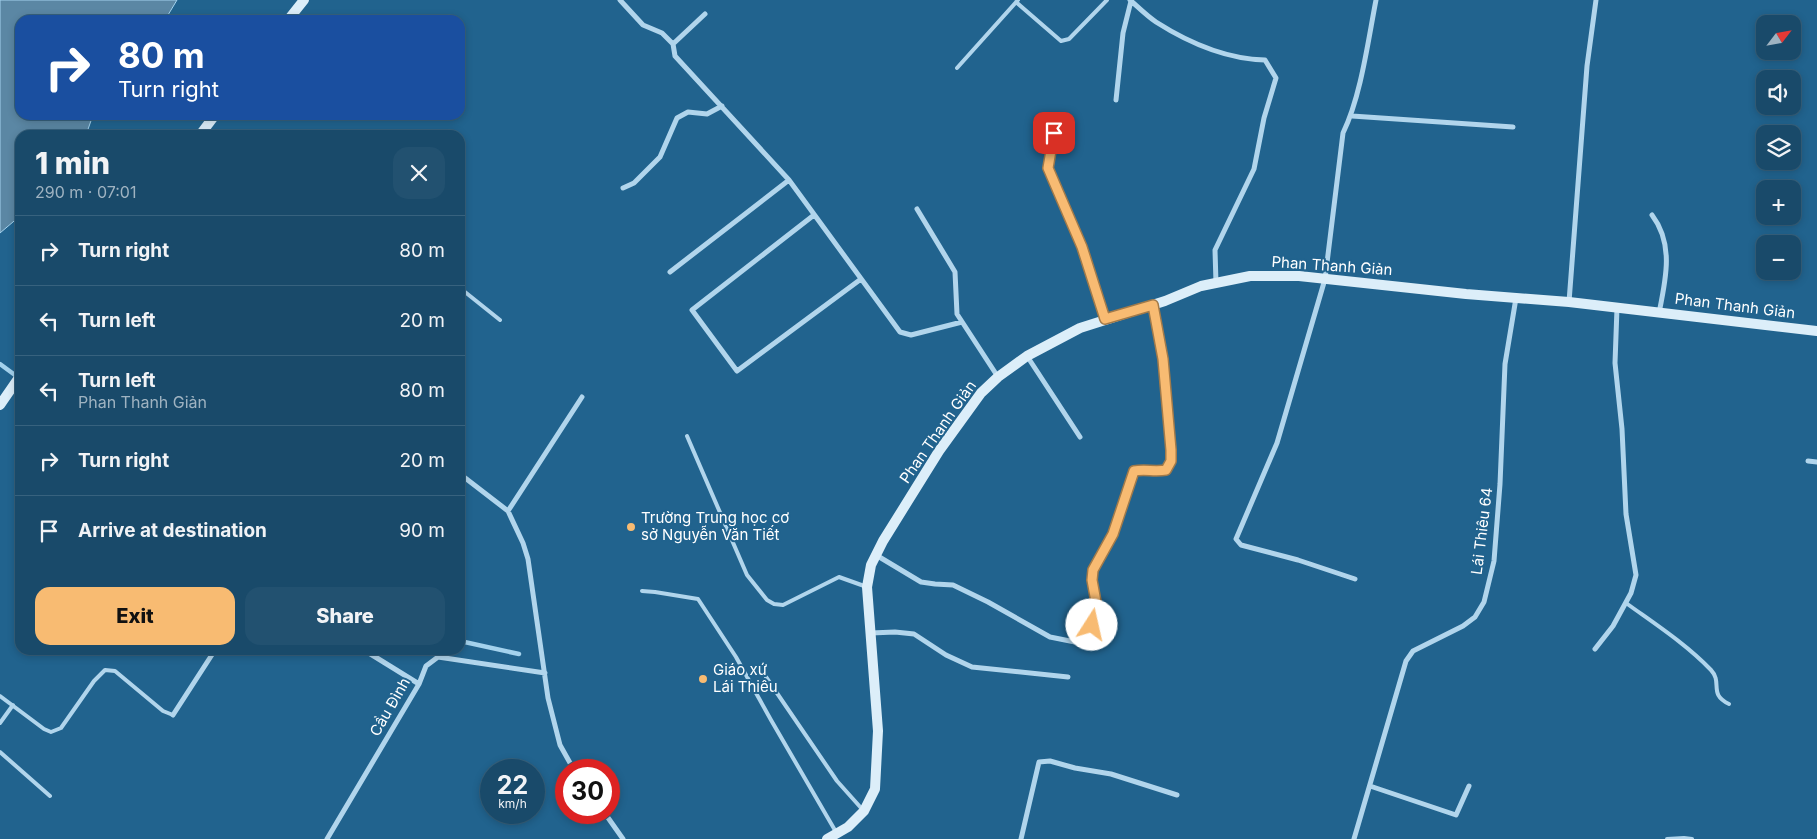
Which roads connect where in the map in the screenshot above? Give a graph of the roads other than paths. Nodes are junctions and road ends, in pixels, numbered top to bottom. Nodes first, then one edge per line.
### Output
1 (304, 0) edge
2 (620, 0) edge
3 (1107, 0) edge
4 (1376, 0) edge
5 (1596, 0) edge
6 (1017, 1) edge
7 (1130, 1) edge
8 (705, 14) dead end
9 (292, 15) edge
10 (673, 44) junction
11 (957, 68) dead end
12 (1116, 100) dead end
13 (722, 106) junction
14 (1352, 116) junction
15 (1058, 117) dead end
16 (1513, 127) dead end
17 (789, 180) junction
18 (624, 188) dead end
19 (917, 209) dead end
20 (814, 215) junction
21 (1652, 215) dead end
22 (670, 272) dead end
23 (861, 279) junction
24 (1325, 279) junction
25 (1216, 283) junction
26 (465, 292) edge
27 (1516, 298) junction
28 (1569, 302) junction
29 (1153, 305) junction
30 (1617, 308) junction
31 (1659, 313) junction
32 (1105, 319) junction
33 (500, 320) dead end
34 (962, 322) junction
35 (1817, 331) edge
36 (1027, 356) junction
37 (998, 377) junction
38 (15, 384) edge
39 (582, 397) dead end
40 (0, 405) edge
41 (687, 436) dead end
42 (1080, 437) dead end
43 (1808, 461) dead end
44 (1817, 462) edge
45 (465, 478) edge
46 (508, 511) junction
47 (876, 555) junction
48 (1355, 579) dead end
49 (866, 587) junction
50 (642, 591) dead end
51 (1626, 603) junction
52 (1092, 625) dead end
53 (870, 634) junction
54 (1075, 642) dead end
55 (1595, 649) dead end
56 (212, 655) edge
57 (372, 655) edge
58 (545, 674) junction
59 (1068, 677) dead end
60 (766, 678) dead end
61 (419, 684) junction
62 (0, 696) edge
63 (1729, 704) dead end
64 (13, 706) junction
65 (172, 715) joint
66 (0, 722) edge
67 (0, 752) edge
68 (568, 759) edge
69 (1370, 786) junction
70 (1469, 786) dead end
71 (1177, 795) dead end
72 (50, 796) dead end
73 (864, 811) junction
74 (612, 824) edge
75 (837, 834) junction
76 (327, 839) edge
77 (623, 839) edge
78 (827, 839) edge
79 (1021, 839) edge
80 (1354, 839) edge
81 (1668, 839) edge
82 (1692, 839) edge

1 - 9 street
2 - 10 street
3 - 6 lane
4 - 14 street
5 - 28 street
6 - 11 lane
7 - 12 street
7 - 25 street
8 - 10 street
10 - 13 street
13 - 17 street
13 - 18 street
14 - 16 street
14 - 24 street
15 - 32 street
17 - 20 street
17 - 22 street
19 - 34 street
20 - 23 street
20 - 23 street
21 - 31 street
23 - 34 street
24 - 25 street, Phan Thanh Giản
24 - 27 street, Phan Thanh Giản
24 - 48 street
25 - 29 street, Phan Thanh Giản
26 - 33 lane
27 - 28 street, Phan Thanh Giản
27 - 69 street, Lái Thiêu 64
28 - 30 street, Phan Thanh Giản
29 - 32 street, Phan Thanh Giản
29 - 52 street
30 - 31 street, Phan Thanh Giản
30 - 51 street
31 - 35 street, Phan Thanh Giản
32 - 36 street, Phan Thanh Giản
34 - 37 street
36 - 37 street, Phan Thanh Giản
36 - 42 street
37 - 47 street, Phan Thanh Giản
38 - 40 street
39 - 46 street
41 - 49 lane
43 - 44 street
45 - 46 street
46 - 58 street
47 - 49 street, Phan Thanh Giản
47 - 54 street
49 - 53 street, Phan Thanh Giản
50 - 75 lane
51 - 55 street
51 - 63 lane
53 - 59 street
53 - 73 street, Phan Thanh Giản
56 - 65 street
57 - 61 street
58 - 61 street, Cầu Đình
58 - 68 street
60 - 73 lane
61 - 76 street, Cầu Đình
62 - 64 lane
64 - 65 lane
64 - 66 lane
67 - 72 lane
69 - 70 street
69 - 80 street, Lái Thiêu 64
71 - 79 street
73 - 75 street, Phan Thanh Giản
74 - 77 street
75 - 78 street, Phan Thanh Giản
81 - 82 lane

